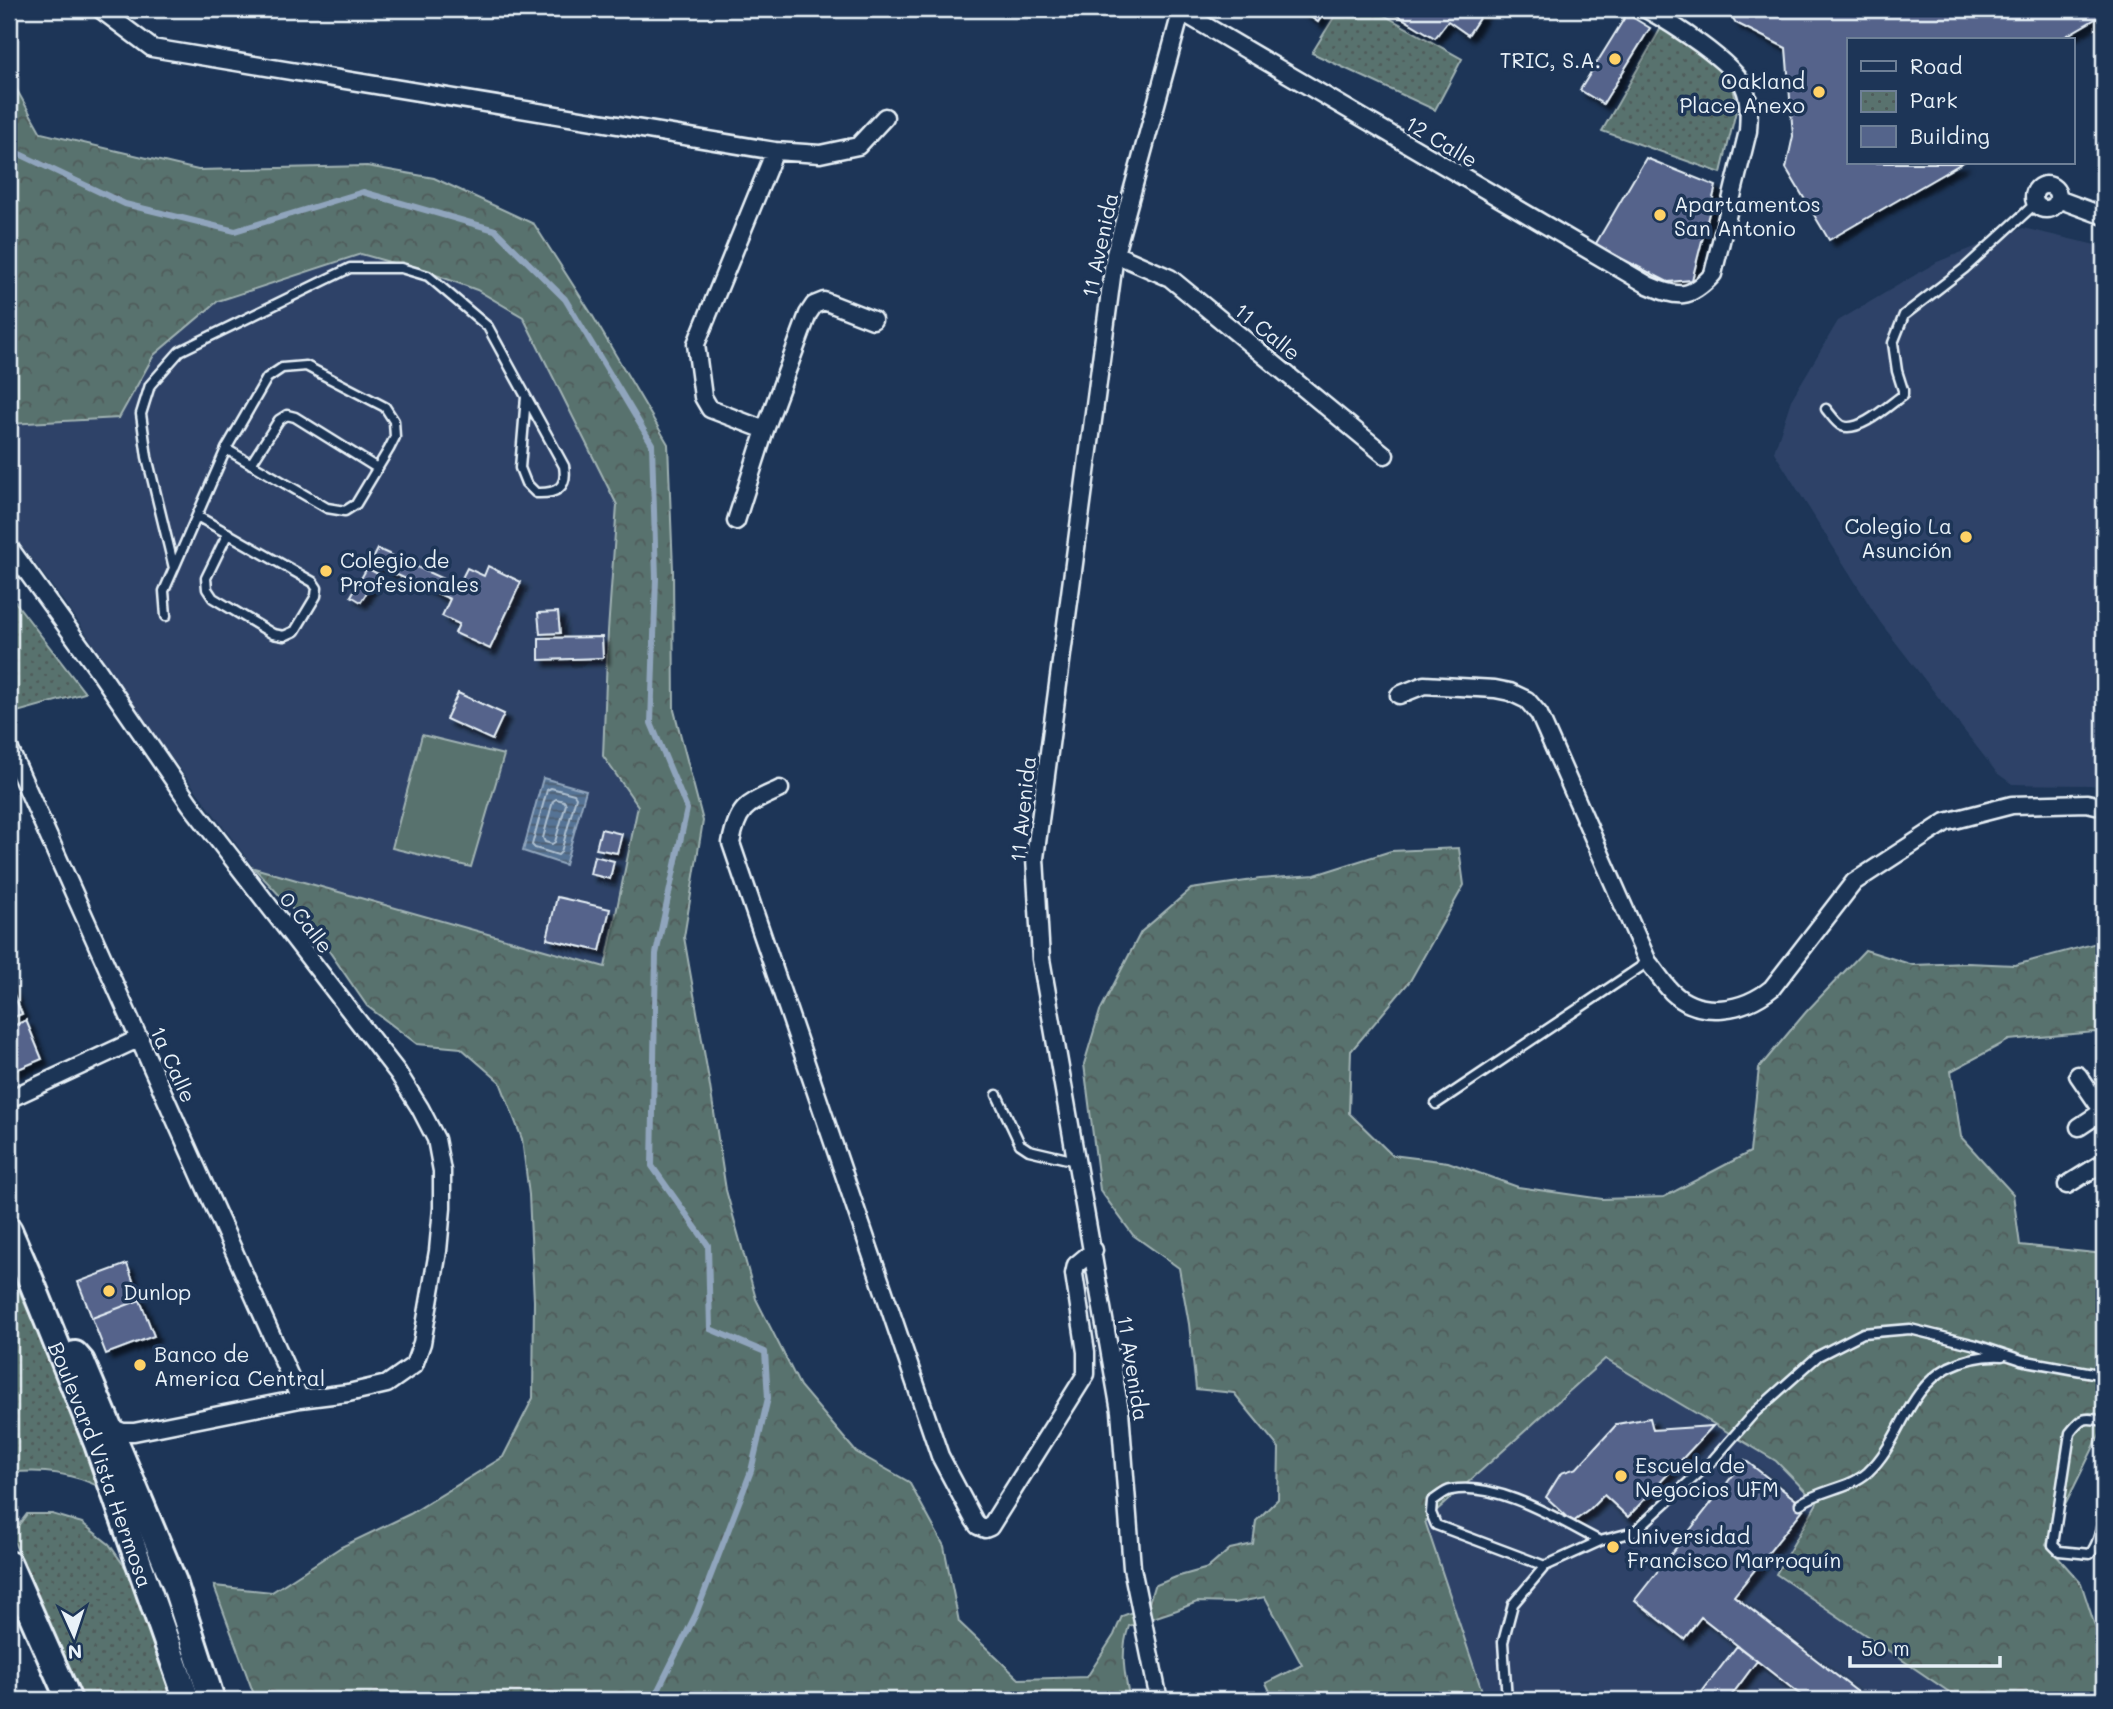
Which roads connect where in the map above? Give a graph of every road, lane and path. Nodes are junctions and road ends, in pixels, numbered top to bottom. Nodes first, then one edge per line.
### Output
1 (1646, 9) edge
2 (100, 10) edge
3 (1182, 10) edge
4 (885, 117) dead end
5 (775, 151) junction
6 (2036, 203) joint
7 (2104, 216) edge
8 (1115, 254) junction
9 (873, 320) dead end
10 (526, 397) junction
11 (1826, 410) dead end
12 (765, 430) junction
13 (226, 449) junction
14 (1385, 455) dead end
15 (251, 464) junction
16 (377, 468) junction
17 (197, 516) junction
18 (736, 521) dead end
19 (228, 534) junction
20 (9, 547) edge
21 (174, 568) junction
22 (166, 616) dead end
23 (1399, 695) dead end
24 (9, 748) edge
25 (780, 789) dead end
26 (2104, 807) edge
27 (1648, 962) junction
28 (140, 1038) junction
29 (2078, 1075) dead end
30 (997, 1095) dead end
31 (9, 1099) edge
32 (1436, 1104) dead end
33 (2104, 1112) edge
34 (2079, 1127) dead end
35 (1076, 1161) junction
36 (2104, 1162) edge
37 (2067, 1185) dead end
38 (9, 1230) edge
39 (1094, 1250) junction
40 (47, 1318) junction
41 (2025, 1361) junction
42 (2104, 1375) edge
43 (300, 1399) junction
44 (2104, 1421) edge
45 (122, 1437) junction
46 (1800, 1504) dead end
47 (2104, 1514) edge
48 (1600, 1541) junction
49 (9, 1564) edge
50 (1545, 1566) junction
51 (69, 1700) edge
52 (187, 1700) edge
53 (212, 1700) edge
54 (1159, 1700) edge
55 (1507, 1700) edge

1 - 3 street, 12 Calle
2 - 5 street
3 - 8 street, 11 Avenida
4 - 5 street
5 - 12 street
6 - 7 street
6 - 11 lane
8 - 14 street, 11 Calle
8 - 35 street, 11 Avenida
9 - 12 street
10 - 10 lane
10 - 21 lane
12 - 18 street
13 - 15 lane
13 - 16 lane
13 - 17 lane
15 - 16 lane
15 - 16 lane
17 - 19 lane
17 - 21 lane
19 - 19 lane
20 - 43 street, 0 Calle
21 - 22 lane
23 - 27 street
24 - 28 street, 1a Calle
25 - 39 street
26 - 27 street
27 - 32 lane
28 - 31 street
28 - 43 street, 1a Calle
29 - 33 street
30 - 35 lane
33 - 34 street
35 - 39 street, 11 Avenida
36 - 37 street
38 - 40 main road, Boulevard Vista Hermosa
39 - 54 street, 11 Avenida
40 - 45 main road
40 - 52 main road, Boulevard Vista Hermosa
41 - 42 lane
41 - 46 lane
41 - 48 lane
43 - 45 street
44 - 47 lane
45 - 53 main road
48 - 50 lane
48 - 50 lane
49 - 51 main road
50 - 55 lane

